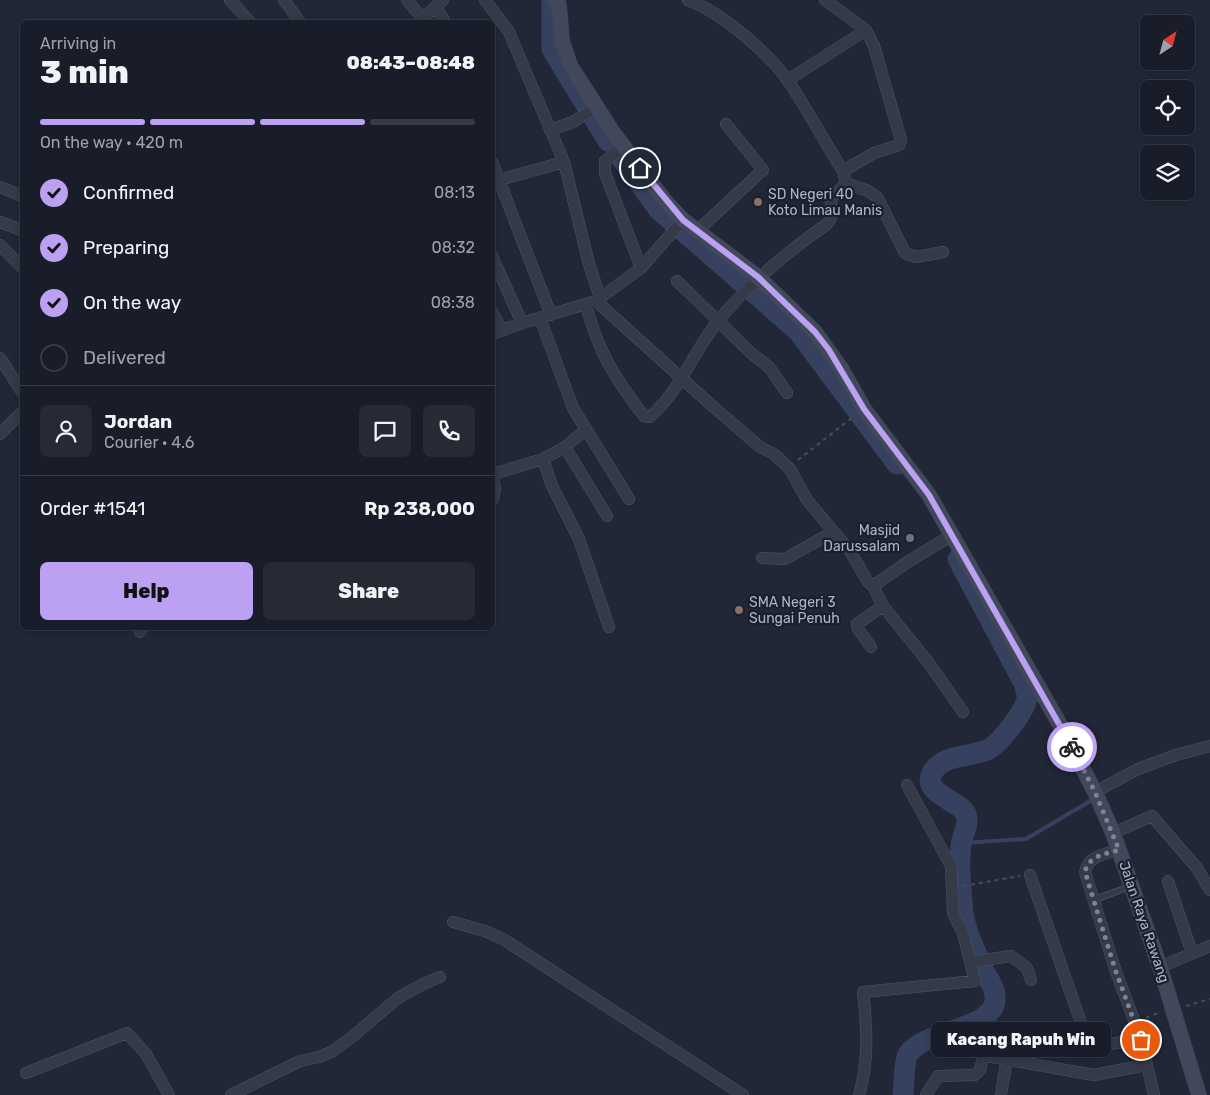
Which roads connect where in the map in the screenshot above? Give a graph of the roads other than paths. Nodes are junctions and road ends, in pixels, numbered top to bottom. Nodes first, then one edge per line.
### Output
1 (230, 0) edge
2 (284, 0) edge
3 (407, 0) edge
4 (485, 0) edge
5 (688, 0) edge
6 (824, 0) edge
7 (558, 2) edge
8 (439, 4) edge
9 (248, 20) edge
10 (299, 20) edge
11 (420, 20) edge
12 (422, 20) edge
13 (444, 20) edge
14 (866, 30) junction
15 (788, 80) junction
16 (590, 110) junction
17 (726, 124) dead end
18 (550, 130) junction
19 (623, 146) junction
20 (564, 162) junction
21 (845, 177) junction
22 (495, 181) edge
23 (0, 187) edge
24 (20, 195) edge
25 (0, 222) edge
26 (682, 222) junction
27 (20, 229) edge
28 (697, 231) junction
29 (0, 245) edge
30 (942, 252) dead end
31 (495, 263) edge
32 (20, 265) edge
33 (641, 268) junction
34 (677, 281) dead end
35 (751, 284) junction
36 (594, 301) junction
37 (551, 315) junction
38 (540, 318) junction
39 (522, 322) junction
40 (717, 322) junction
41 (497, 332) edge
42 (0, 358) edge
43 (681, 377) junction
44 (20, 389) edge
45 (787, 393) dead end
46 (20, 414) edge
47 (586, 429) junction
48 (1, 432) edge
49 (566, 447) junction
50 (543, 459) junction
51 (495, 472) edge
52 (629, 499) dead end
53 (607, 516) dead end
54 (833, 532) junction
55 (947, 538) junction
56 (762, 558) dead end
57 (873, 586) junction
58 (882, 606) junction
59 (608, 627) dead end
60 (871, 647) dead end
61 (962, 712) dead end
62 (1210, 746) edge
63 (907, 785) dead end
64 (1095, 792) junction
65 (1113, 833) junction
66 (1119, 850) junction
67 (1030, 875) road end
68 (1168, 882) dead end
69 (1131, 886) junction
70 (1210, 890) edge
71 (1094, 900) junction
72 (453, 922) dead end
73 (1210, 946) edge
74 (1192, 952) junction
75 (977, 960) junction
76 (1160, 967) junction
77 (440, 977) dead end
78 (1031, 980) dead end
79 (1141, 1040) junction
80 (1041, 1043) dead end
81 (1088, 1046) junction
82 (1007, 1058) junction
83 (1146, 1065) junction
84 (26, 1073) dead end
85 (169, 1095) edge
86 (231, 1095) edge
87 (743, 1095) edge
88 (858, 1095) edge
89 (926, 1095) edge
90 (1001, 1095) edge
91 (1154, 1095) edge
92 (1199, 1095) edge

1 - 9 street
2 - 10 street
3 - 11 street
4 - 18 street
5 - 15 street
6 - 14 street
7 - 16 main road, Jalan Raya Rawang
8 - 12 street
8 - 13 street
14 - 15 street
14 - 21 street
15 - 21 street
16 - 18 street
16 - 19 main road, Jalan Raya Rawang
17 - 28 street
18 - 20 street
19 - 26 main road, Jalan Raya Rawang
19 - 33 street
20 - 22 street
20 - 36 street
21 - 30 street
21 - 35 street
22 - 37 street
23 - 24 street
25 - 27 street
26 - 28 main road, Jalan Raya Rawang
26 - 33 street
28 - 35 main road, Jalan Raya Rawang
29 - 32 street
31 - 39 street
33 - 36 street
34 - 40 street
35 - 40 street
35 - 55 main road, Jalan Raya Rawang
36 - 37 street
36 - 43 street
36 - 43 street
37 - 38 street
38 - 39 street
38 - 47 street
39 - 41 street
40 - 43 street
40 - 45 street
42 - 44 street
43 - 54 street
46 - 48 street
47 - 49 street
47 - 52 street
49 - 50 street
49 - 53 street
50 - 51 street
50 - 59 street
54 - 56 street
54 - 57 street
55 - 57 street
55 - 64 main road, Jalan Raya Rawang
57 - 58 street
58 - 60 street
58 - 61 street
62 - 64 street
63 - 75 street
64 - 65 main road, Jalan Raya Rawang
65 - 66 main road, Jalan Raya Rawang
65 - 70 street
66 - 69 main road, Jalan Raya Rawang
66 - 71 street
67 - 81 street
68 - 74 street
69 - 71 lane
69 - 76 main road, Jalan Raya Rawang
71 - 79 street
72 - 87 street
73 - 74 street
74 - 76 street
75 - 78 street
75 - 88 street
76 - 92 main road, Jalan Raya Rawang
77 - 86 street
79 - 81 street
79 - 83 street
80 - 81 street
82 - 83 street
82 - 89 street
82 - 90 street
83 - 91 street
84 - 85 street

